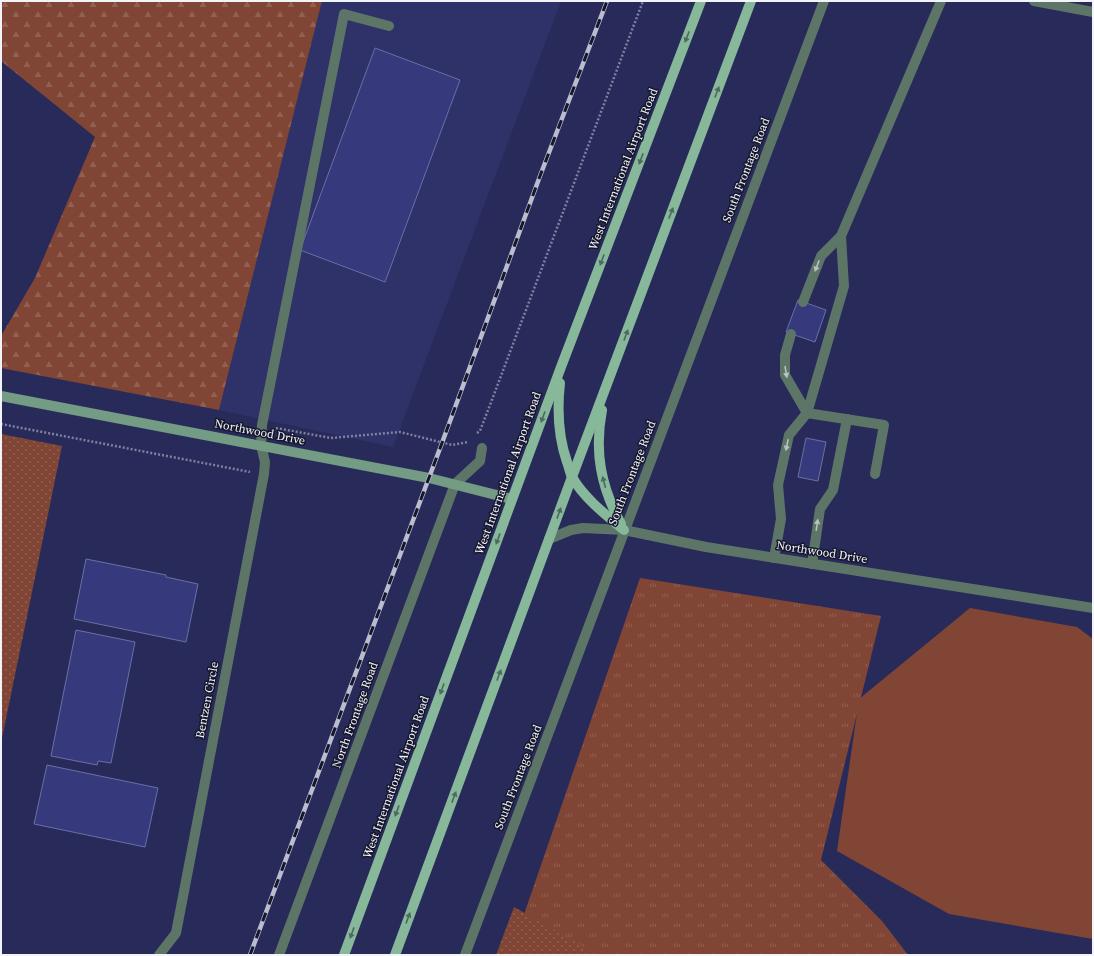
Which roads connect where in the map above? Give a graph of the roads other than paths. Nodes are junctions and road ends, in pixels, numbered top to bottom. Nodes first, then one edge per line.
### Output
1 (701, 1) edge
2 (751, 1) edge
3 (824, 1) edge
4 (941, 1) edge
5 (1034, 1) edge
6 (1093, 12) edge
7 (389, 26) dead end
8 (841, 236) junction
9 (803, 302) dead end
10 (791, 334) dead end
11 (561, 367) junction
12 (612, 372) junction
13 (1, 396) edge
14 (807, 413) junction
15 (847, 419) junction
16 (261, 445) junction
17 (482, 448) dead end
18 (875, 474) dead end
19 (572, 477) junction
20 (455, 484) junction
21 (512, 499) junction
22 (624, 530) junction
23 (549, 539) junction
24 (774, 558) junction
25 (812, 564) junction
26 (1093, 608) edge
27 (159, 955) edge
28 (279, 955) edge
29 (344, 955) edge
30 (395, 955) edge
31 (465, 955) edge

1 -> 11 main road, West International Airport Road
12 -> 2 main road
3 - 22 street, South Frontage Road
4 - 8 street
5 - 6 street
7 - 16 street, Bentzen Circle
8 -> 9 street
8 - 14 street
10 -> 14 street
11 - 19 main road
11 -> 21 main road, West International Airport Road
12 - 19 main road
22 -> 12 main road
13 - 16 street, Northwood Drive
14 - 15 street
14 -> 24 street
15 - 18 street
25 -> 15 street
16 - 20 street, Northwood Drive
16 - 27 street, Bentzen Circle
17 - 20 street
19 - 22 main road
23 -> 19 main road
20 - 21 street, Northwood Drive
20 - 28 street, North Frontage Road
21 -> 29 main road, West International Airport Road
22 - 23 street, Northwood Drive
22 - 24 street, Northwood Drive
22 - 31 street, South Frontage Road
30 -> 23 main road
24 - 25 street, Northwood Drive
25 - 26 street, Northwood Drive

